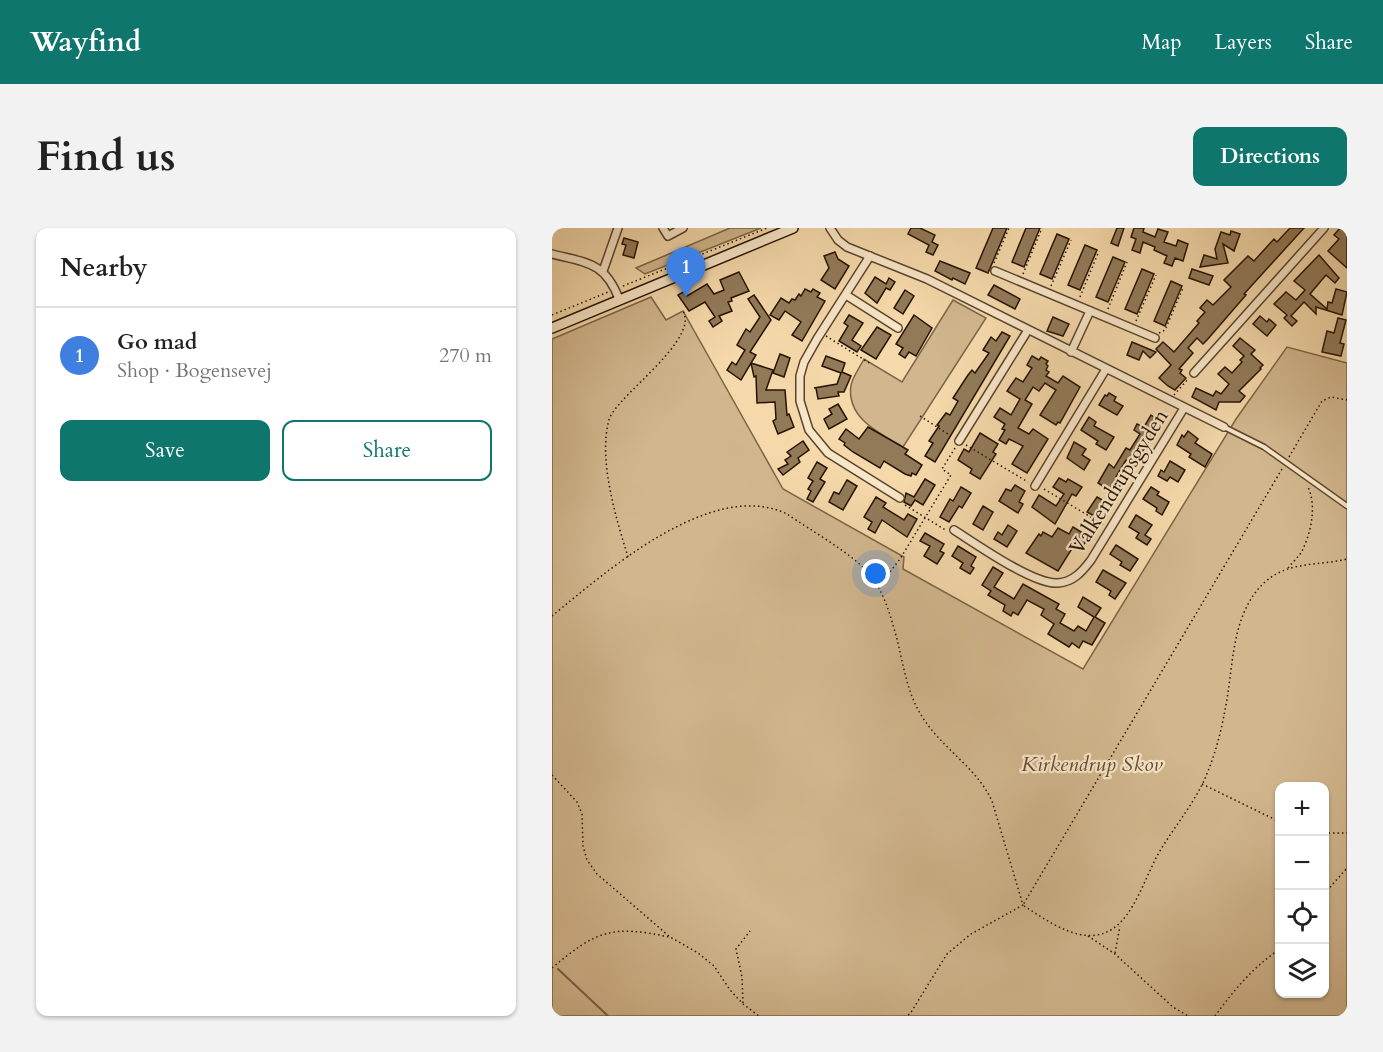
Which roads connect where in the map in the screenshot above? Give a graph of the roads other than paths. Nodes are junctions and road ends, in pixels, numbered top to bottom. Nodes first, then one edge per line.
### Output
1 (618, 228) edge
2 (663, 228) edge
3 (683, 228) edge
4 (793, 228) edge
5 (830, 228) edge
6 (1324, 228) edge
7 (552, 254) edge
8 (870, 256) junction
9 (603, 271) junction
10 (995, 271) road end
11 (846, 295) junction
12 (619, 299) junction
13 (1090, 311) junction
14 (552, 328) edge
15 (898, 328) dead end
16 (1028, 330) junction
17 (1155, 338) road end
18 (1071, 352) junction
19 (1106, 369) junction
20 (1194, 373) road end
21 (1185, 408) junction
22 (1224, 427) joint
23 (959, 441) road end
24 (1035, 486) road end
25 (900, 498) road end
26 (1347, 506) edge
27 (954, 530) road end

1 - 9 street
2 - 3 street
4 - 12 main road
5 - 8 street, Valkendrupsgyden
6 - 20 street
7 - 9 street
8 - 11 street
8 - 16 street, Valkendrupsgyden
9 - 12 street
10 - 13 street
11 - 15 street
11 - 25 street
12 - 14 main road
13 - 17 street
13 - 18 street
16 - 18 street, Valkendrupsgyden
16 - 23 street
18 - 19 street, Valkendrupsgyden
19 - 21 street, Valkendrupsgyden
19 - 24 street
21 - 22 street, Valkendrupsgyden
21 - 27 street, Valkendrupsgyden
22 - 26 lane, Valkendrupsgyden

